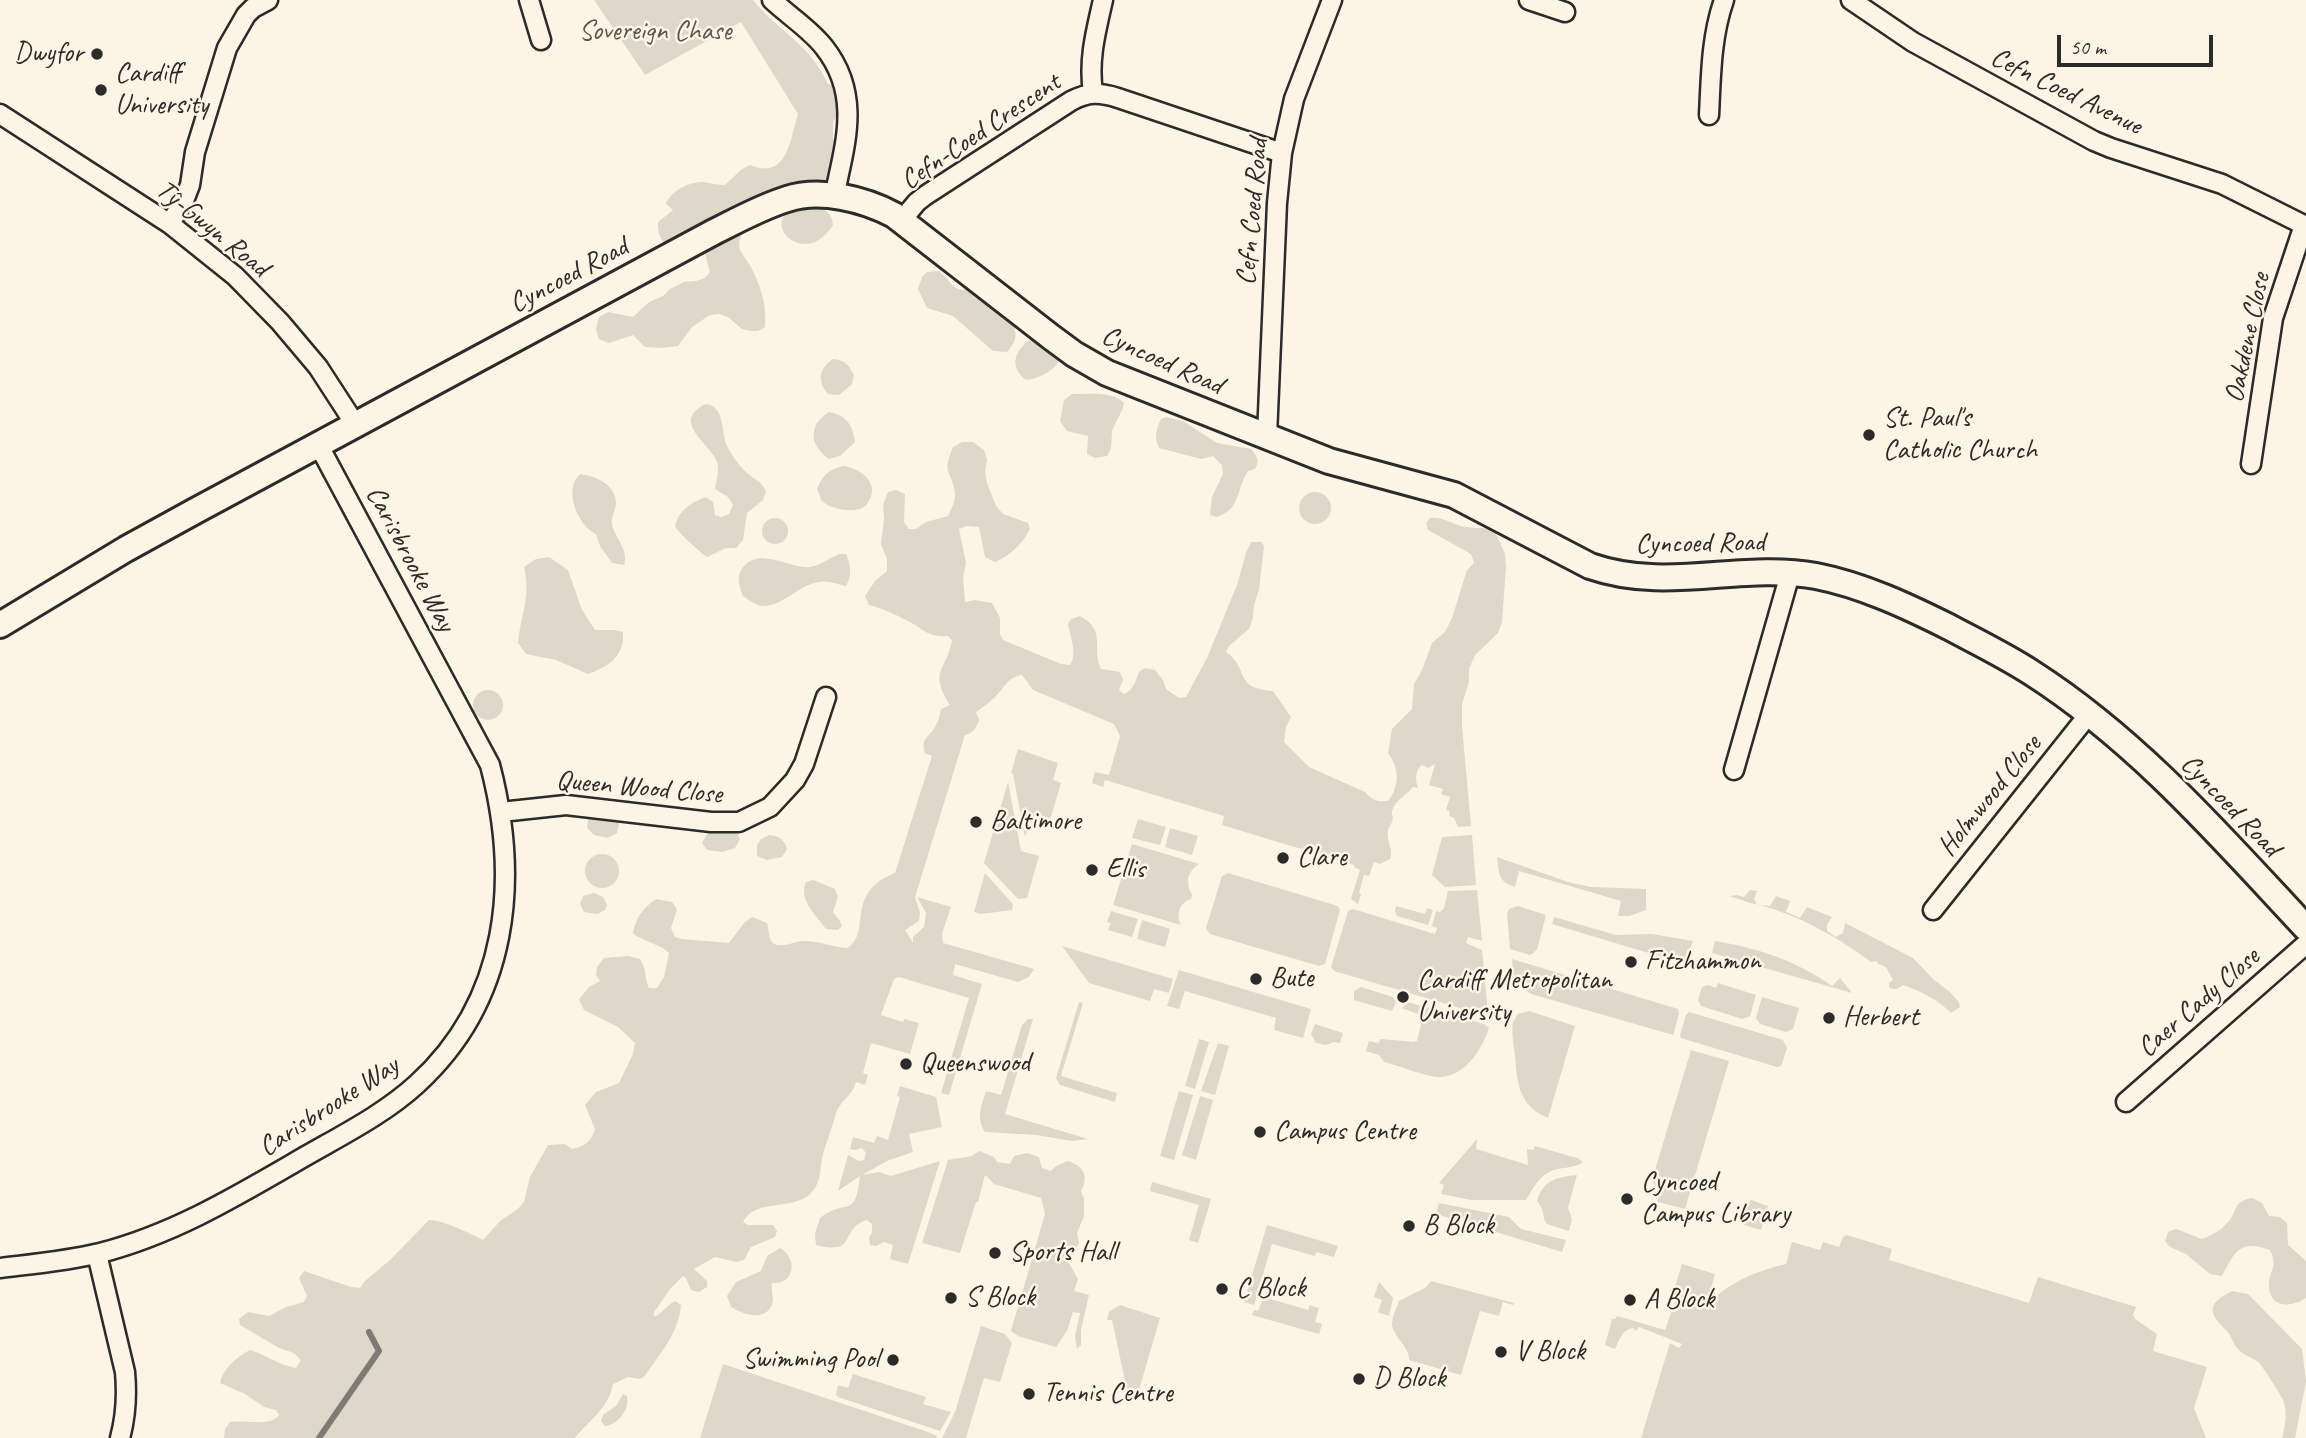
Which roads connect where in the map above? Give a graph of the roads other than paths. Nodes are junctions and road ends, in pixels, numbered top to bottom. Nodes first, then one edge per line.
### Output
1 (268, 0) edge
2 (529, 0) edge
3 (772, 0) edge
4 (1103, 0) edge
5 (1332, 0) edge
6 (1529, 0) edge
7 (1724, 0) edge
8 (1851, 0) edge
9 (1565, 12) dead end
10 (541, 40) dead end
11 (1093, 92) junction
12 (0, 114) edge
13 (1709, 114) dead end
14 (1283, 153) junction
15 (834, 197) junction
16 (901, 220) junction
17 (170, 224) junction
18 (2305, 225) edge
19 (355, 424) junction
20 (1267, 436) junction
21 (318, 444) junction
22 (2251, 464) dead end
23 (1790, 574) junction
24 (0, 625) edge
25 (826, 697) dead end
26 (2089, 714) junction
27 (1734, 770) dead end
28 (501, 812) junction
29 (1933, 910) dead end
30 (2306, 928) edge
31 (2306, 944) edge
32 (2126, 1102) dead end
33 (97, 1254) junction
34 (0, 1268) edge
35 (120, 1438) edge

1 - 17 street
2 - 10 street
3 - 15 street
4 - 11 street, Cefn-Coed Crescent
5 - 14 street, Cefn Coed Road
6 - 9 street
7 - 13 street
8 - 18 street, Cefn Coed Avenue
11 - 14 street, Cefn-Coed Crescent
11 - 16 street, Cefn-Coed Crescent
12 - 17 street, Tŷ-Gwyn Road
14 - 20 street, Cefn Coed Road
15 - 16 street, Cyncoed Road
15 - 19 street, Cyncoed Road
16 - 20 street, Cyncoed Road
17 - 19 street, Tŷ-Gwyn Road
18 - 22 street, Oakdene Close
19 - 21 street, Cyncoed Road
20 - 23 street, Cyncoed Road
21 - 24 street, Cyncoed Road
21 - 28 street, Carisbrooke Way
23 - 26 street, Cyncoed Road
23 - 27 street
25 - 28 street, Queen Wood Close
26 - 29 street, Holmwood Close
26 - 30 street, Cyncoed Road
28 - 33 street, Carisbrooke Way
31 - 32 street, Caer Cady Close
33 - 34 street, Carisbrooke Way
33 - 35 street

